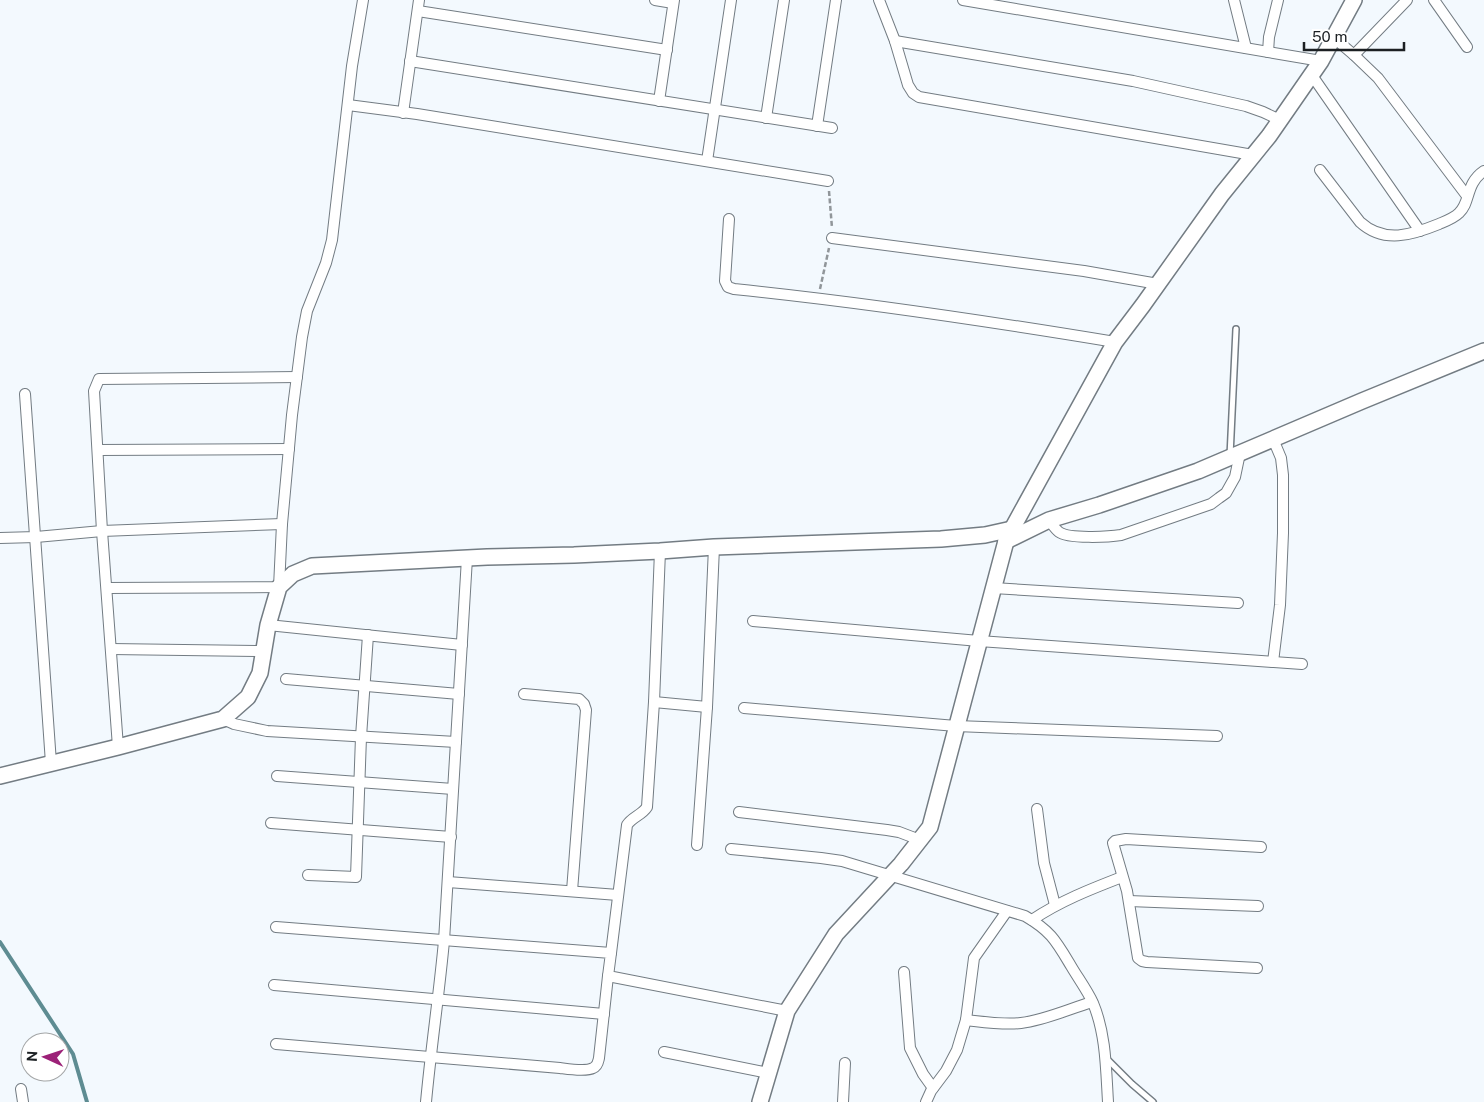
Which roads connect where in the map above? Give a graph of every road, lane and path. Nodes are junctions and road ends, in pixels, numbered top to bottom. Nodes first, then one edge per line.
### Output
1 (363, 0) edge
2 (420, 0) edge
3 (655, 0) edge
4 (731, 0) edge
5 (784, 0) edge
6 (836, 0) edge
7 (879, 0) edge
8 (964, 0) edge
9 (1234, 0) edge
10 (1278, 0) edge
11 (1354, 0) edge
12 (1407, 0) edge
13 (1434, 0) edge
14 (674, 1) edge
15 (418, 11) junction
16 (1333, 38) junction
17 (894, 41) junction
18 (1246, 48) junction
19 (1467, 48) dead end
20 (667, 50) junction
21 (1268, 52) junction
22 (1354, 54) junction
23 (410, 61) junction
24 (1321, 61) junction
25 (1311, 74) junction
26 (659, 101) junction
27 (348, 105) junction
28 (715, 110) junction
29 (403, 113) junction
30 (766, 118) junction
31 (1280, 120) junction
32 (816, 126) junction
33 (832, 128) dead end
34 (1253, 155) junction
35 (707, 162) junction
36 (1320, 170) dead end
37 (1484, 171) edge
38 (828, 181) dead end
39 (1467, 196) junction
40 (729, 219) dead end
41 (1420, 231) junction
42 (832, 238) dead end
43 (1158, 284) junction
44 (1236, 329) dead end
45 (1115, 342) junction
46 (1484, 351) edge
47 (297, 378) junction
48 (26, 394) dead end
49 (1273, 439) junction
50 (288, 449) junction
51 (98, 450) junction
52 (1235, 455) junction
53 (1049, 520) junction
54 (282, 524) junction
55 (102, 532) junction
56 (1009, 535) junction
57 (36, 537) junction
58 (0, 538) edge
59 (714, 547) junction
60 (660, 551) junction
61 (467, 558) junction
62 (279, 587) junction
63 (107, 588) junction
64 (993, 588) junction
65 (1238, 603) dead end
66 (753, 621) dead end
67 (268, 625) junction
68 (368, 635) junction
69 (979, 641) junction
70 (462, 645) junction
71 (111, 649) junction
72 (263, 651) junction
73 (1273, 662) junction
74 (1302, 664) dead end
75 (286, 679) dead end
76 (364, 685) junction
77 (459, 694) junction
78 (524, 694) dead end
79 (654, 702) junction
80 (706, 706) junction
81 (744, 708) dead end
82 (223, 719) junction
83 (956, 726) junction
84 (1217, 736) dead end
85 (361, 737) junction
86 (456, 742) junction
87 (118, 747) junction
88 (51, 763) junction
89 (0, 776) edge
90 (277, 776) dead end
91 (360, 781) junction
92 (454, 789) junction
93 (1037, 809) dead end
94 (739, 812) dead end
95 (271, 823) dead end
96 (358, 829) junction
97 (450, 836) junction
98 (920, 840) junction
99 (697, 845) dead end
100 (1261, 846) dead end
101 (731, 849) dead end
102 (308, 875) dead end
103 (890, 876) junction
104 (1122, 877) junction
105 (448, 882) junction
106 (572, 891) junction
107 (618, 895) junction
108 (1129, 901) junction
109 (1055, 905) junction
110 (1258, 906) dead end
111 (1007, 911) junction
112 (1032, 920) junction
113 (276, 927) dead end
114 (444, 941) junction
115 (611, 953) junction
116 (1257, 968) dead end
117 (904, 972) dead end
118 (608, 976) junction
119 (274, 985) dead end
120 (438, 998) junction
121 (1092, 1002) junction
122 (787, 1011) junction
123 (604, 1014) junction
124 (966, 1020) junction
125 (276, 1044) dead end
126 (664, 1052) dead end
127 (430, 1057) junction
128 (1106, 1058) junction
129 (845, 1063) dead end
130 (768, 1073) junction
131 (933, 1088) junction
132 (21, 1089) dead end
133 (23, 1102) edge
134 (426, 1102) edge
135 (760, 1102) edge
136 (842, 1102) edge
137 (926, 1102) edge
138 (1108, 1102) edge
139 (1153, 1102) edge

1 - 27 street
2 - 15 street
3 - 14 street
4 - 28 street
5 - 30 street
6 - 32 street
7 - 17 street
8 - 18 street
9 - 18 street
10 - 21 street
11 - 16 main road
12 - 22 street
13 - 19 street
14 - 20 street
15 - 20 street
15 - 23 street
16 - 22 street
16 - 24 main road
17 - 31 street
17 - 34 street
18 - 21 street
20 - 26 street
21 - 24 street
22 - 39 street
23 - 26 street
23 - 29 street
24 - 25 main road
25 - 31 main road
25 - 41 street
26 - 28 street
27 - 29 street
27 - 47 street
28 - 30 street
28 - 35 street
29 - 35 street
30 - 32 street
31 - 34 main road
32 - 33 street
34 - 43 main road
35 - 38 street
36 - 41 street
37 - 39 street
39 - 41 street
40 - 45 street
42 - 43 street
43 - 45 main road
44 - 52 lane
45 - 56 main road
46 - 49 main road
47 - 50 street
47 - 51 street
48 - 57 street
49 - 52 main road
49 - 73 street
50 - 51 street
50 - 54 street
51 - 55 street
52 - 53 main road
52 - 53 street
53 - 56 main road
54 - 55 street
54 - 62 street
55 - 57 street
55 - 63 street
56 - 59 main road
56 - 64 main road
57 - 58 street
57 - 88 street
59 - 60 main road
59 - 80 street
60 - 61 main road
60 - 79 street
61 - 62 main road
61 - 70 street
62 - 63 street
62 - 67 main road
63 - 71 street
64 - 65 street
64 - 69 main road
66 - 69 street
67 - 68 street
67 - 72 main road
68 - 70 street
68 - 76 street
69 - 73 street
69 - 83 main road
70 - 77 street
71 - 72 street
71 - 87 street
72 - 82 main road
73 - 74 street
75 - 76 street
76 - 77 street
76 - 85 street
77 - 86 street
78 - 106 street
79 - 80 street
79 - 107 street
80 - 99 street
81 - 83 street
82 - 85 street
82 - 87 main road
83 - 84 street
83 - 98 main road
85 - 86 street
85 - 91 street
86 - 92 street
87 - 88 main road
88 - 89 main road
90 - 91 street
91 - 92 street
91 - 96 street
92 - 97 street
93 - 109 street
94 - 98 street
95 - 96 street
96 - 97 street
96 - 102 street
97 - 105 street
98 - 103 main road
100 - 104 street
101 - 103 street
103 - 111 street
103 - 122 main road
104 - 108 street
104 - 109 street
105 - 106 street
105 - 114 street
106 - 107 street
107 - 115 street
108 - 110 street
108 - 116 street
109 - 112 street
111 - 112 street
111 - 124 street
112 - 121 street
113 - 114 street
114 - 115 street
114 - 120 street
115 - 118 street
117 - 131 street
118 - 122 street
118 - 123 street
119 - 120 street
120 - 123 street
120 - 127 street
121 - 124 street
121 - 128 street
122 - 130 main road
123 - 127 street
124 - 131 street
125 - 127 street
126 - 130 street
127 - 134 street
128 - 138 street
128 - 139 lane
129 - 136 street
130 - 135 main road
131 - 137 street
132 - 133 street

